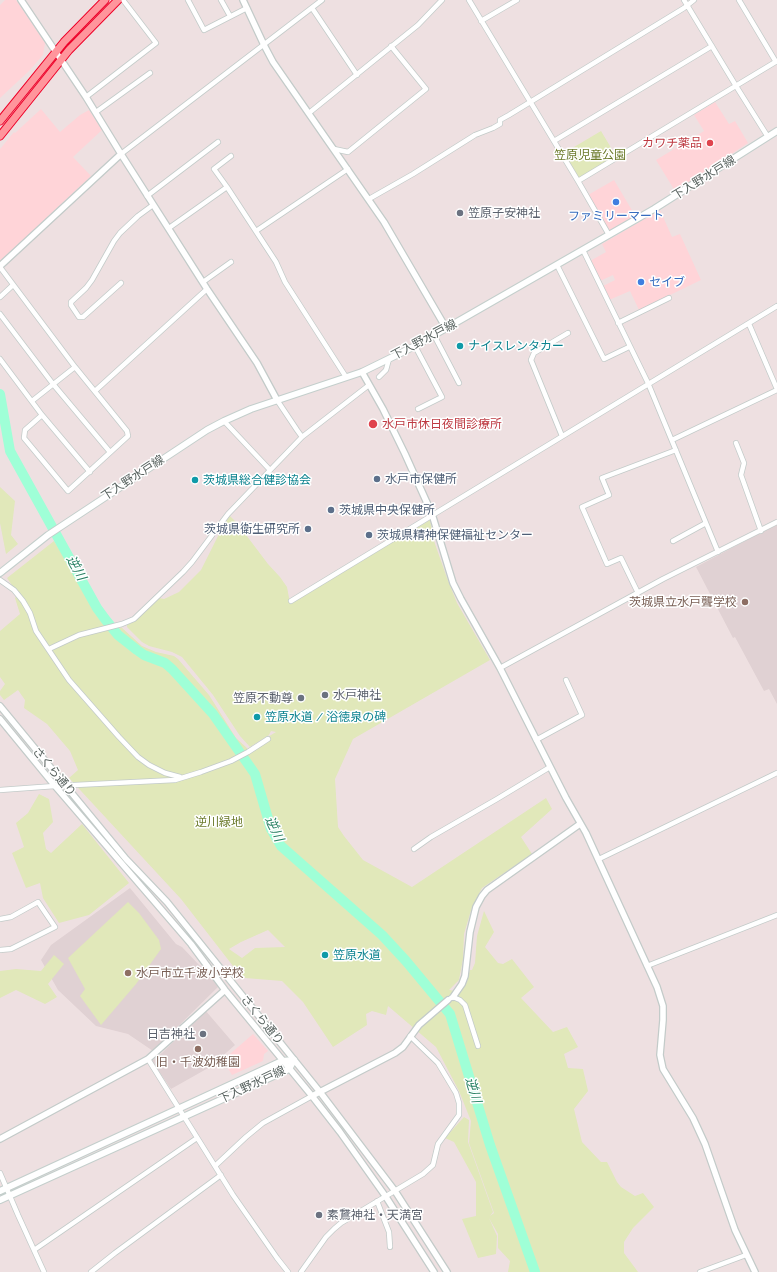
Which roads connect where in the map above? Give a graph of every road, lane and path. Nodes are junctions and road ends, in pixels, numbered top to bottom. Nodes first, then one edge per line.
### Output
1 (21, 0) edge
2 (105, 0) edge
3 (118, 0) edge
4 (123, 0) edge
5 (188, 0) edge
6 (221, 0) edge
7 (243, 0) edge
8 (322, 0) edge
9 (442, 0) edge
10 (469, 0) edge
11 (517, 0) edge
12 (684, 0) edge
13 (694, 0) edge
14 (739, 0) edge
15 (687, 5) junction
16 (247, 8) junction
17 (312, 8) junction
18 (230, 16) junction
19 (481, 21) junction
20 (264, 45) junction
21 (391, 46) junction
22 (712, 46) junction
23 (56, 52) junction
24 (61, 60) junction
25 (777, 61) edge
26 (150, 73) dead end
27 (357, 75) junction
28 (736, 86) junction
29 (86, 97) junction
30 (530, 102) junction
31 (96, 112) junction
32 (309, 113) junction
33 (0, 121) edge
34 (777, 131) edge
35 (0, 136) edge
36 (768, 137) junction
37 (554, 141) junction
38 (218, 142) dead end
39 (334, 149) junction
40 (120, 154) junction
41 (230, 156) dead end
42 (348, 169) junction
43 (578, 181) junction
44 (227, 187) junction
45 (147, 196) junction
46 (369, 199) junction
47 (153, 205) junction
48 (169, 228) junction
49 (256, 231) junction
50 (609, 235) junction
51 (583, 250) junction
52 (231, 262) dead end
53 (558, 265) junction
54 (0, 266) edge
55 (203, 282) junction
56 (120, 283) dead end
57 (13, 285) junction
58 (207, 289) junction
59 (0, 297) edge
60 (669, 298) dead end
61 (777, 306) edge
62 (0, 314) edge
63 (618, 323) junction
64 (749, 324) junction
65 (446, 328) junction
66 (568, 333) dead end
67 (434, 335) junction
68 (416, 346) junction
69 (629, 347) junction
70 (0, 359) edge
71 (389, 359) junction
72 (75, 367) junction
73 (362, 372) junction
74 (346, 377) junction
75 (379, 377) dead end
76 (459, 382) dead end
77 (53, 384) junction
78 (648, 384) junction
79 (369, 385) junction
80 (777, 390) edge
81 (95, 391) junction
82 (277, 400) junction
83 (32, 401) junction
84 (418, 409) dead end
85 (42, 415) junction
86 (224, 421) junction
87 (562, 436) junction
88 (302, 437) junction
89 (672, 440) junction
90 (736, 443) dead end
91 (676, 450) junction
92 (110, 452) junction
93 (270, 470) junction
94 (90, 472) junction
95 (432, 514) junction
96 (777, 522) edge
97 (706, 523) junction
98 (761, 531) junction
99 (673, 541) dead end
100 (718, 552) junction
101 (0, 573) edge
102 (0, 580) edge
103 (638, 593) junction
104 (291, 601) dead end
105 (49, 649) junction
106 (500, 668) junction
107 (566, 680) dead end
108 (0, 706) edge
109 (0, 719) edge
110 (268, 739) dead end
111 (536, 740) junction
112 (550, 766) junction
113 (777, 773) edge
114 (180, 778) junction
115 (55, 786) junction
116 (66, 786) junction
117 (0, 790) edge
118 (580, 824) junction
119 (414, 849) dead end
120 (599, 859) junction
121 (777, 915) edge
122 (0, 920) edge
123 (0, 950) edge
124 (647, 966) junction
125 (225, 990) junction
126 (451, 998) junction
127 (410, 1036) junction
128 (478, 1046) dead end
129 (148, 1059) junction
130 (294, 1060) junction
131 (282, 1061) junction
132 (289, 1069) junction
133 (320, 1092) junction
134 (312, 1096) junction
135 (180, 1108) junction
136 (184, 1116) junction
137 (198, 1138) junction
138 (0, 1139) edge
139 (215, 1166) junction
140 (0, 1173) edge
141 (221, 1175) junction
142 (6, 1188) junction
143 (0, 1191) edge
144 (395, 1191) junction
145 (10, 1196) junction
146 (386, 1197) junction
147 (0, 1200) edge
148 (377, 1201) junction
149 (390, 1247) dead end
150 (34, 1250) junction
151 (746, 1255) junction
152 (305, 1266) junction
153 (44, 1272) edge
154 (91, 1272) edge
155 (288, 1272) edge
156 (301, 1272) edge
157 (310, 1272) edge
158 (434, 1272) edge
159 (447, 1272) edge
160 (700, 1272) edge
161 (755, 1272) edge

1 - 23 street
2 - 23 highway
3 - 24 highway
4 - 29 street
5 - 18 street
6 - 18 street
7 - 16 street
8 - 17 street
9 - 21 street
10 - 19 street
11 - 19 street
12 - 15 street
13 - 15 street
14 - 25 street
15 - 22 street
15 - 30 street
16 - 18 street
16 - 20 street
17 - 20 street
17 - 27 street
19 - 30 street
20 - 32 street
20 - 40 street
21 - 27 street
21 - 39 street
22 - 28 street
22 - 37 street
23 - 24 street
23 - 33 highway
24 - 29 street
24 - 35 highway
25 - 28 street
26 - 31 street
27 - 32 street
28 - 36 street
28 - 43 street
29 - 31 street
30 - 37 street
30 - 46 street
31 - 40 street
32 - 39 street
34 - 36 main road, 下入野水戸線
36 - 50 main road, 下入野水戸線
37 - 43 street
38 - 45 street
39 - 42 street
40 - 45 street
40 - 54 street
41 - 44 street
42 - 46 street
42 - 49 street
43 - 50 street
44 - 48 street
44 - 49 street
45 - 47 street
46 - 65 street
47 - 48 street
47 - 56 street
48 - 55 street
49 - 74 street
50 - 51 main road, 下入野水戸線
51 - 53 main road, 下入野水戸線
51 - 63 street
52 - 55 street
53 - 65 main road, 下入野水戸線
53 - 69 street
54 - 57 street
55 - 58 street
57 - 59 street
57 - 72 street
58 - 81 street
58 - 82 street
60 - 63 street
61 - 64 street
62 - 77 street
63 - 69 street
64 - 78 street
64 - 80 street
65 - 67 main road, 下入野水戸線
66 - 87 street
67 - 68 main road, 下入野水戸線
67 - 76 street
68 - 71 main road, 下入野水戸線
68 - 84 street
69 - 78 street
70 - 83 street
71 - 73 main road, 下入野水戸線
71 - 75 street
72 - 77 street
72 - 81 street
73 - 74 main road, 下入野水戸線
73 - 79 street
74 - 82 main road, 下入野水戸線
77 - 83 street
77 - 92 street
78 - 87 street
78 - 89 street
79 - 88 street
79 - 95 street
80 - 89 street
81 - 92 street
82 - 86 main road, 下入野水戸線
82 - 88 street
83 - 85 street
85 - 94 street
85 - 94 street
86 - 93 street
86 - 101 main road, 下入野水戸線
87 - 95 street
88 - 93 street
89 - 91 street
90 - 98 street
91 - 97 street
91 - 103 street
92 - 94 street
93 - 105 street
95 - 104 street
95 - 106 street
96 - 98 street
97 - 99 street
97 - 100 street
98 - 100 street
100 - 103 street
102 - 105 street
103 - 106 street
105 - 114 street
106 - 111 street
107 - 111 street
108 - 116 street, さくら通り
109 - 115 street, さくら通り
110 - 114 street
111 - 112 street
112 - 118 street
112 - 119 street
113 - 120 street
114 - 116 street
115 - 116 street
115 - 117 street
115 - 125 street, さくら通り
116 - 130 street, さくら通り
118 - 120 street
118 - 126 street
120 - 124 street
121 - 124 street
122 - 123 street
124 - 151 street
125 - 129 street
125 - 131 street, さくら通り
126 - 127 street
126 - 128 street
127 - 133 street
127 - 144 street
129 - 135 street
129 - 138 street
130 - 131 main road, 下入野水戸線
130 - 132 main road, 下入野水戸線
130 - 133 street, さくら通り
131 - 132 street, さくら通り
131 - 135 main road, 下入野水戸線
132 - 134 street, さくら通り
132 - 136 main road, 下入野水戸線
133 - 134 street
133 - 144 street, さくら通り
134 - 139 street
134 - 146 street, さくら通り
135 - 136 street
135 - 142 main road, 下入野水戸線
136 - 137 street
136 - 145 main road, 下入野水戸線
137 - 139 street
137 - 150 street
139 - 141 street
140 - 142 street
141 - 154 street
141 - 155 street
142 - 143 main road, 下入野水戸線
142 - 145 street
144 - 146 street
144 - 159 street, さくら通り
145 - 147 main road, 下入野水戸線
145 - 150 street
146 - 148 street
146 - 158 street, さくら通り
148 - 149 street
148 - 152 street
150 - 153 street
151 - 160 street
151 - 161 street
152 - 156 street
152 - 157 street

